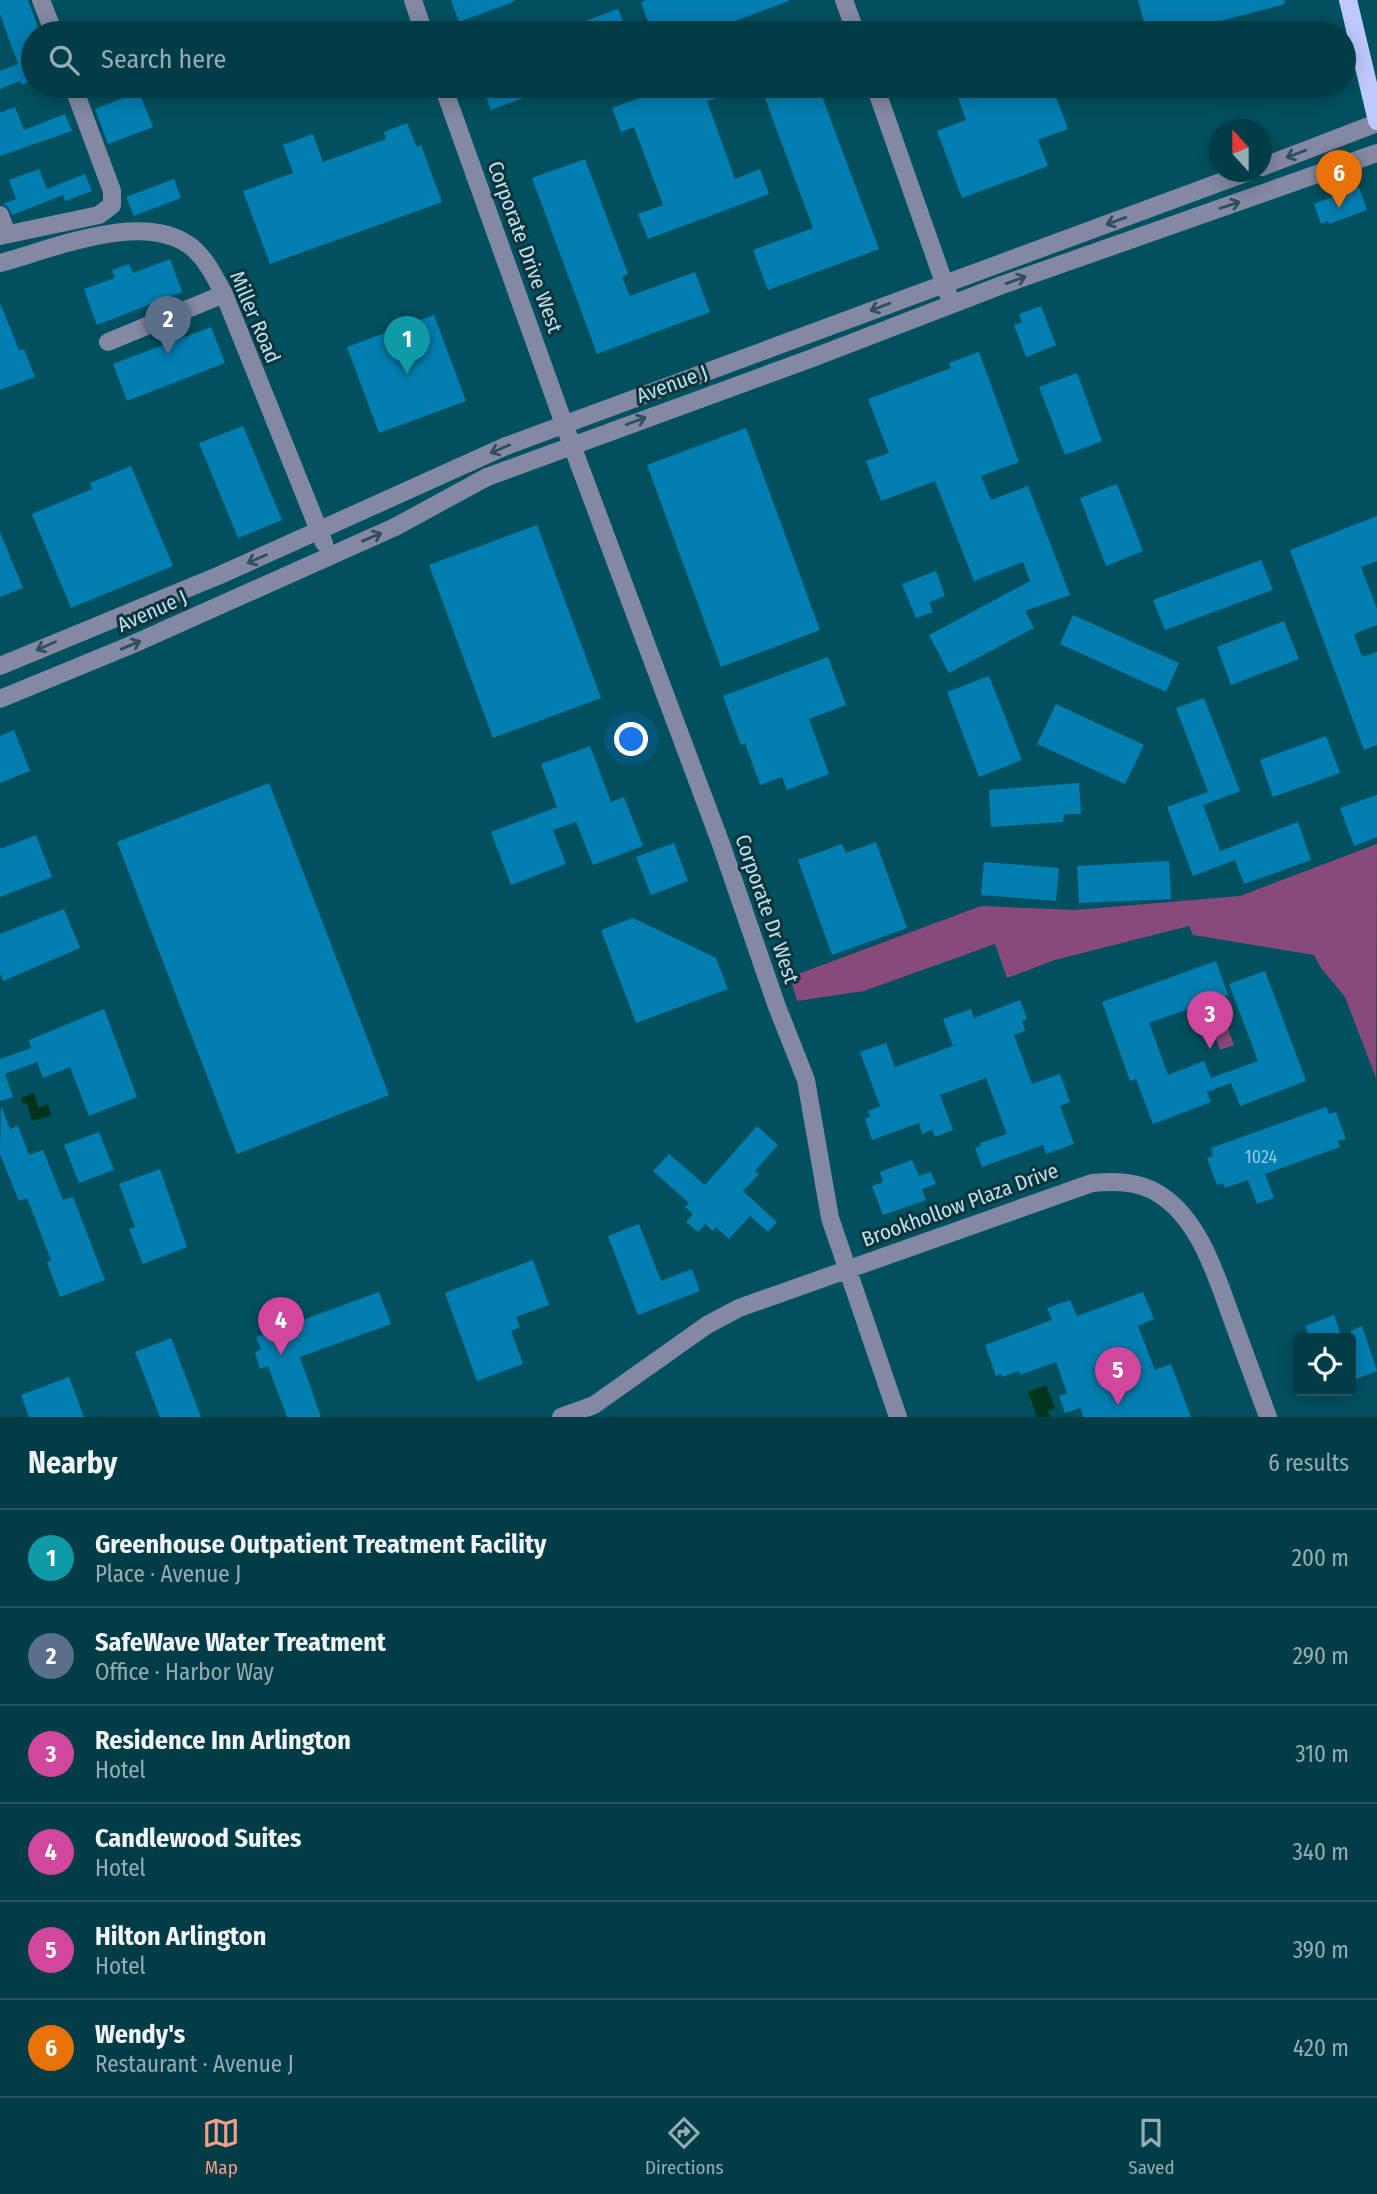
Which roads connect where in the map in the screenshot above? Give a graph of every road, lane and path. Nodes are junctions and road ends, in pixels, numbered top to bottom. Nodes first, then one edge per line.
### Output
1 (41, 0) edge
2 (413, 0) edge
3 (844, 0) edge
4 (1349, 0) edge
5 (49, 21) edge
6 (420, 21) edge
7 (852, 21) edge
8 (1354, 21) edge
9 (1356, 30) edge
10 (77, 98) edge
11 (447, 98) edge
12 (880, 98) edge
13 (1377, 122) edge
14 (1377, 153) edge
15 (1272, 163) edge
16 (1221, 182) edge
17 (1160, 205) junction
18 (0, 215) edge
19 (1167, 226) junction
20 (4, 235) edge
21 (0, 263) edge
22 (944, 283) junction
23 (224, 294) junction
24 (952, 304) junction
25 (108, 342) dead end
26 (564, 424) junction
27 (572, 445) junction
28 (319, 532) junction
29 (329, 555) junction
30 (0, 666) edge
31 (0, 699) edge
32 (847, 1270) junction
33 (561, 1417) edge
34 (898, 1417) edge
35 (1268, 1417) edge

1 - 5 street
2 - 6 street
3 - 7 street
4 - 8 main road
9 - 13 main road
10 - 20 street
11 - 26 street, Corporate Drive West
12 - 22 street
13 -> 15 street
19 -> 14 street, Avenue J
16 - 17 street, Avenue J
17 - 19 street
17 -> 22 street, Avenue J
18 - 20 street
24 -> 19 street, Avenue J
21 - 23 street, Miller Road
22 - 24 street
22 -> 26 street, Avenue J
23 - 25 street
23 - 28 street, Miller Road
27 -> 24 street, Avenue J
26 - 27 street, Corporate Dr West
26 -> 28 street, Avenue J
29 -> 27 street, Avenue J
27 - 32 street, Corporate Dr West
28 - 29 street, Miller Road
28 -> 30 street, Avenue J
31 -> 29 street, Avenue J
32 - 33 street, Brookhollow Plaza Drive
32 - 34 street, Corporate Dr West
32 - 35 street, Brookhollow Plaza Drive

